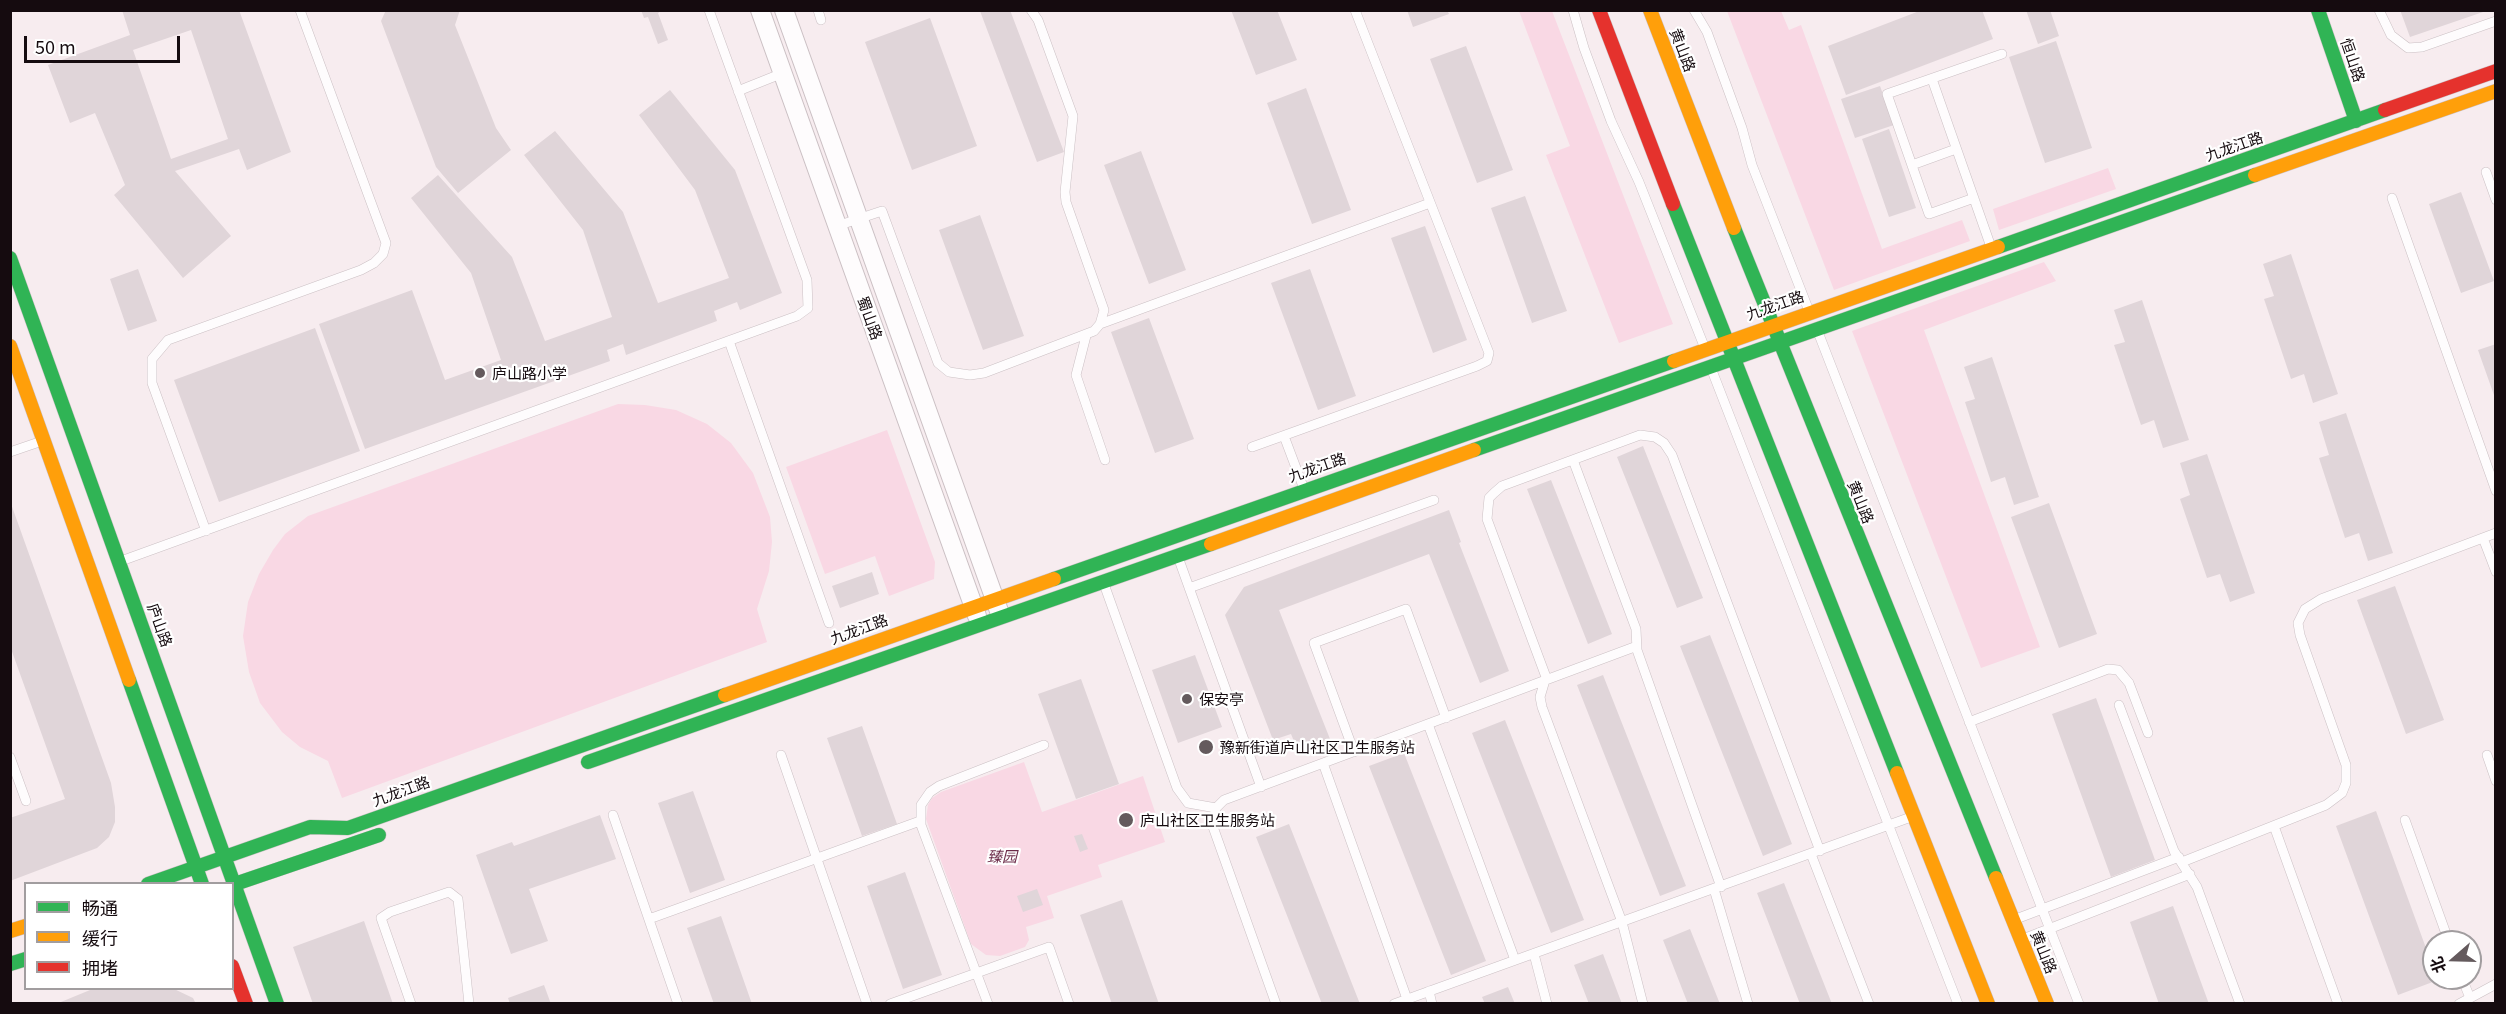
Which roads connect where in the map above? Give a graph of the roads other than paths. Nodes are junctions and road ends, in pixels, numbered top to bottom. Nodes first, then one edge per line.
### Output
1 (300, 10) edge
2 (709, 10) edge
3 (760, 10) edge
4 (784, 10) edge
5 (1031, 10) edge
6 (1355, 10) edge
7 (1574, 10) edge
8 (1599, 10) edge
9 (1650, 10) edge
10 (1695, 10) edge
11 (2318, 10) edge
12 (2331, 10) edge
13 (2379, 10) edge
14 (2496, 21) edge
15 (2002, 54) dead end
16 (2496, 71) edge
17 (783, 74) junction
18 (1932, 79) junction
19 (738, 91) junction
20 (2496, 91) edge
21 (2362, 119) junction
22 (1956, 149) junction
23 (1912, 165) junction
24 (2486, 172) dead end
25 (1974, 198) junction
26 (2392, 198) dead end
27 (2496, 200) edge
28 (1430, 202) junction
29 (859, 219) junction
30 (837, 226) junction
31 (1991, 248) junction
32 (10, 258) edge
33 (1998, 266) junction
34 (1809, 311) junction
35 (1100, 324) junction
36 (1771, 324) junction
37 (1816, 329) junction
38 (1086, 336) junction
39 (729, 341) junction
40 (1726, 341) junction
41 (1778, 342) junction
42 (10, 346) edge
43 (1705, 348) junction
44 (1733, 359) junction
45 (1711, 367) junction
46 (1284, 435) junction
47 (44, 440) junction
48 (1252, 447) dead end
49 (10, 452) edge
50 (1105, 460) dead end
51 (1573, 460) junction
52 (1304, 489) junction
53 (2496, 491) edge
54 (1434, 500) dead end
55 (1311, 509) junction
56 (207, 531) junction
57 (2496, 533) edge
58 (1170, 536) junction
59 (2483, 538) junction
60 (1178, 556) junction
61 (120, 562) junction
62 (1096, 562) junction
63 (2496, 572) edge
64 (1103, 582) junction
65 (1189, 588) junction
66 (994, 598) junction
67 (973, 605) junction
68 (1002, 618) junction
69 (829, 623) dead end
70 (981, 626) junction
71 (1637, 646) junction
72 (1546, 680) junction
73 (2119, 705) dead end
74 (1446, 718) junction
75 (1969, 722) junction
76 (1428, 724) junction
77 (2148, 733) dead end
78 (1044, 745) dead end
79 (1354, 752) junction
80 (781, 755) dead end
81 (2487, 755) dead end
82 (10, 757) edge
83 (1323, 763) junction
84 (580, 765) dead end
85 (2496, 780) edge
86 (1261, 787) junction
87 (26, 801) dead end
88 (1216, 808) junction
89 (613, 814) dead end
90 (1914, 816) junction
91 (2405, 820) dead end
92 (920, 821) junction
93 (1888, 826) junction
94 (2274, 826) junction
95 (391, 830) dead end
96 (1815, 853) junction
97 (225, 856) junction
98 (818, 859) junction
99 (2181, 860) junction
100 (196, 867) junction
101 (2190, 874) junction
102 (154, 882) edge
103 (201, 882) edge
104 (233, 882) edge
105 (234, 885) edge
106 (1718, 888) junction
107 (2042, 909) junction
108 (649, 919) junction
109 (2013, 920) junction
110 (1622, 922) junction
111 (2050, 929) junction
112 (2445, 930) edge
113 (2021, 940) junction
114 (1534, 954) junction
115 (1515, 960) junction
116 (234, 971) edge
117 (977, 973) junction
118 (2496, 984) edge
119 (2467, 990) edge
120 (1429, 991) junction
121 (2470, 998) junction
122 (1407, 999) junction
123 (246, 1004) edge
124 (277, 1004) edge
125 (411, 1004) edge
126 (469, 1004) edge
127 (678, 1004) edge
128 (867, 1004) edge
129 (890, 1004) edge
130 (988, 1004) edge
131 (1069, 1004) edge
132 (1276, 1004) edge
133 (1394, 1004) edge
134 (1432, 1004) edge
135 (1547, 1004) edge
136 (1643, 1004) edge
137 (1748, 1004) edge
138 (1869, 1004) edge
139 (1958, 1004) edge
140 (1988, 1004) edge
141 (2047, 1004) edge
142 (2079, 1004) edge
143 (2240, 1004) edge
144 (2338, 1004) edge
145 (2459, 1004) edge

1 - 56 lane
2 - 19 lane
3 - 17 street, 蜀山路
4 - 29 street, 蜀山路
5 - 35 lane
6 - 28 lane
7 - 43 lane
8 - 40 street
9 - 36 street, 黄山路
10 - 34 lane
11 - 21 street, 恒山路
12 - 21 street, 恒山路
13 - 14 lane
15 - 18 lane
16 - 21 street, 九龙江路
17 - 19 lane
17 - 30 street, 蜀山路
18 - 22 lane
18 - 23 lane
19 - 39 lane
20 - 33 street
21 - 31 street, 九龙江路
22 - 23 lane
22 - 25 lane
23 - 25 lane
24 - 27 lane
25 - 31 lane
26 - 53 lane
28 - 35 lane
28 - 46 lane
29 - 30 lane
29 - 38 lane
29 - 66 street, 蜀山路
30 - 67 street, 蜀山路
31 - 33 lane
31 - 34 street, 九龙江路
32 - 61 street, 庐山路
33 - 37 street
34 - 36 street, 九龙江路
34 - 37 lane
35 - 38 lane
36 - 40 street, 九龙江路
36 - 41 street, 黄山路
37 - 41 street
37 - 75 lane
38 - 50 lane
39 - 56 lane
39 - 69 lane
40 - 43 street, 九龙江路
40 - 44 street
41 - 44 street
41 - 109 street, 黄山路
42 - 47 street
43 - 45 lane
43 - 52 street, 九龙江路
44 - 45 street
44 - 90 street
45 - 55 street
45 - 93 lane
46 - 48 lane
46 - 52 lane
47 - 49 lane
47 - 100 street
51 - 71 lane
51 - 72 lane
51 - 96 lane
52 - 55 lane
52 - 58 street, 九龙江路
54 - 65 lane
55 - 60 street
56 - 61 lane
57 - 59 lane
58 - 60 lane
58 - 62 street, 九龙江路
59 - 63 lane
59 - 94 lane
60 - 64 street
60 - 65 lane
61 - 97 street, 庐山路
62 - 64 lane
62 - 66 street, 九龙江路
64 - 68 street
64 - 88 lane
65 - 86 lane
66 - 67 street, 九龙江路
66 - 68 street, 蜀山路
67 - 70 street, 蜀山路
67 - 97 street, 九龙江路
68 - 70 street
70 - 84 street
71 - 72 lane
71 - 106 lane
72 - 74 lane
72 - 110 lane
73 - 99 lane
74 - 76 lane
74 - 79 lane
75 - 77 lane
75 - 107 lane
76 - 79 lane
76 - 115 lane
78 - 92 lane
79 - 83 lane
80 - 98 lane
81 - 85 lane
82 - 87 lane
83 - 86 lane
83 - 122 lane
86 - 88 lane
88 - 132 lane
89 - 108 lane
90 - 93 lane
90 - 140 street
91 - 112 lane
92 - 98 lane
92 - 117 lane
93 - 96 lane
93 - 139 lane
94 - 99 lane
94 - 144 lane
95 - 105 street
96 - 106 lane
96 - 138 lane
97 - 100 street, 九龙江路
97 - 104 street, 庐山路
98 - 108 lane
98 - 128 lane
99 - 101 lane
99 - 107 lane
100 - 102 street, 九龙江路
100 - 103 street
101 - 111 lane
101 - 143 lane
105 - 124 street, 庐山路
106 - 110 lane
106 - 137 lane
107 - 109 lane
107 - 111 lane
108 - 127 lane
109 - 113 street, 黄山路
110 - 114 lane
110 - 136 lane
111 - 113 lane
111 - 142 lane
113 - 141 street, 黄山路
114 - 115 lane
114 - 135 lane
115 - 120 lane
116 - 123 street
117 - 129 lane
117 - 130 lane
117 - 131 lane
118 - 121 lane
119 - 121 lane
120 - 122 lane
120 - 134 lane
121 - 145 lane
122 - 133 lane
125 - 126 lane

